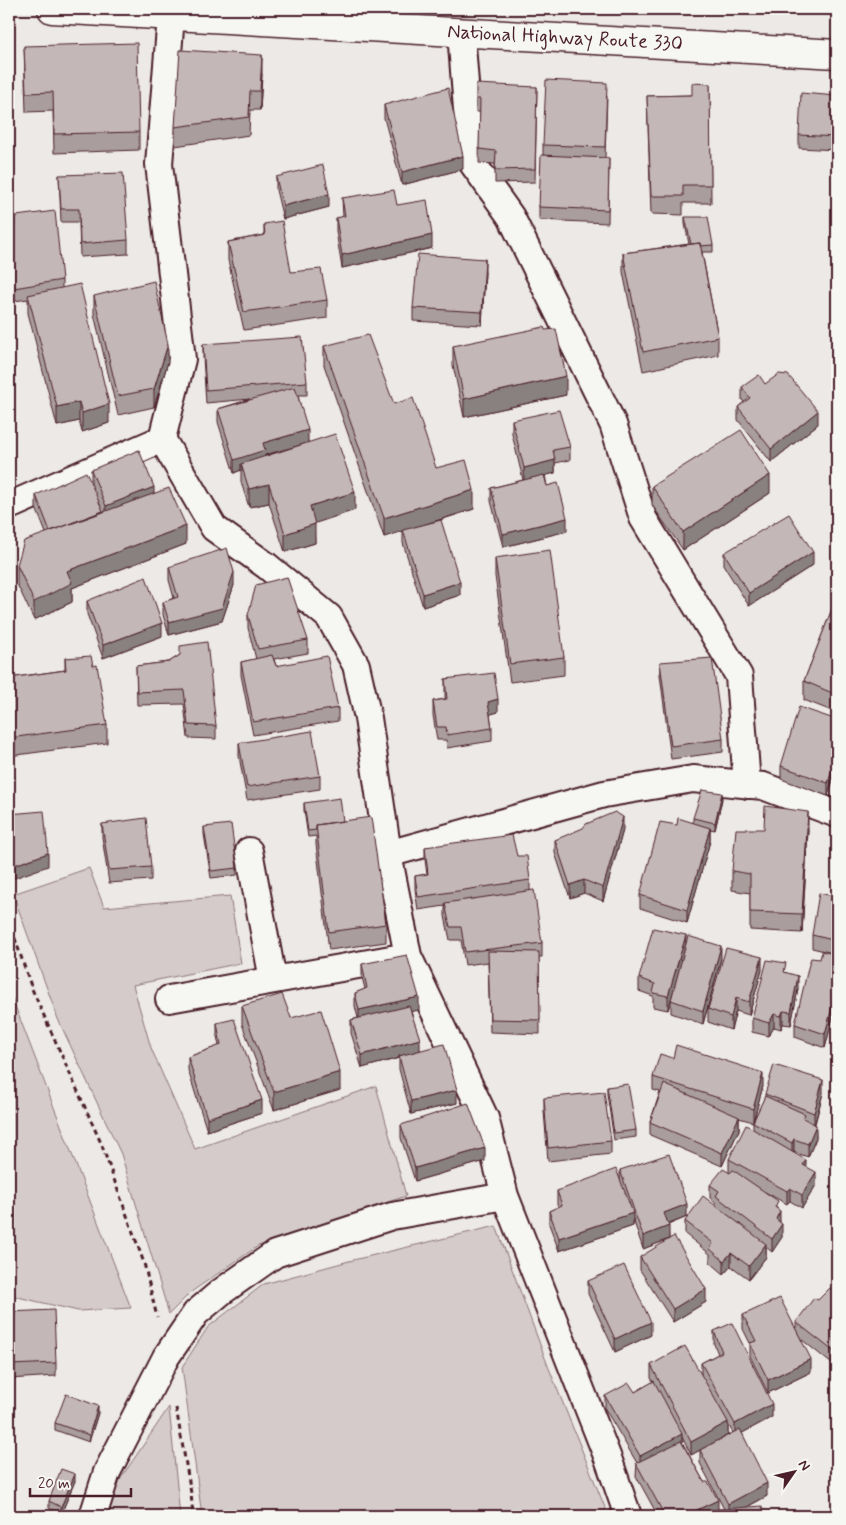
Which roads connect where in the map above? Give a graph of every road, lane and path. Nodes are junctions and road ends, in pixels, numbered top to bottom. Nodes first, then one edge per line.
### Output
1 (52, 9) edge
2 (156, 13) edge
3 (461, 32) junction
4 (837, 54) edge
5 (162, 439) junction
6 (9, 506) edge
7 (748, 785) junction
8 (837, 814) edge
9 (249, 851) dead end
10 (388, 854) junction
11 (9, 921) edge
12 (408, 956) junction
13 (273, 980) junction
14 (169, 998) dead end
15 (505, 1196) junction
16 (166, 1357) junction
17 (175, 1405) dead end
18 (93, 1516) edge
19 (193, 1516) edge
20 (628, 1516) edge

1 - 2 highway, National Highway Route 330
2 - 3 highway, National Highway Route 330
2 - 5 street
3 - 4 highway, National Highway Route 330
3 - 7 street
5 - 6 street
5 - 10 street
7 - 8 street
7 - 10 street
9 - 13 street
10 - 12 street
11 - 16 path
12 - 13 street
12 - 15 street
13 - 14 street
15 - 16 street
15 - 20 street
16 - 18 street
17 - 19 path

